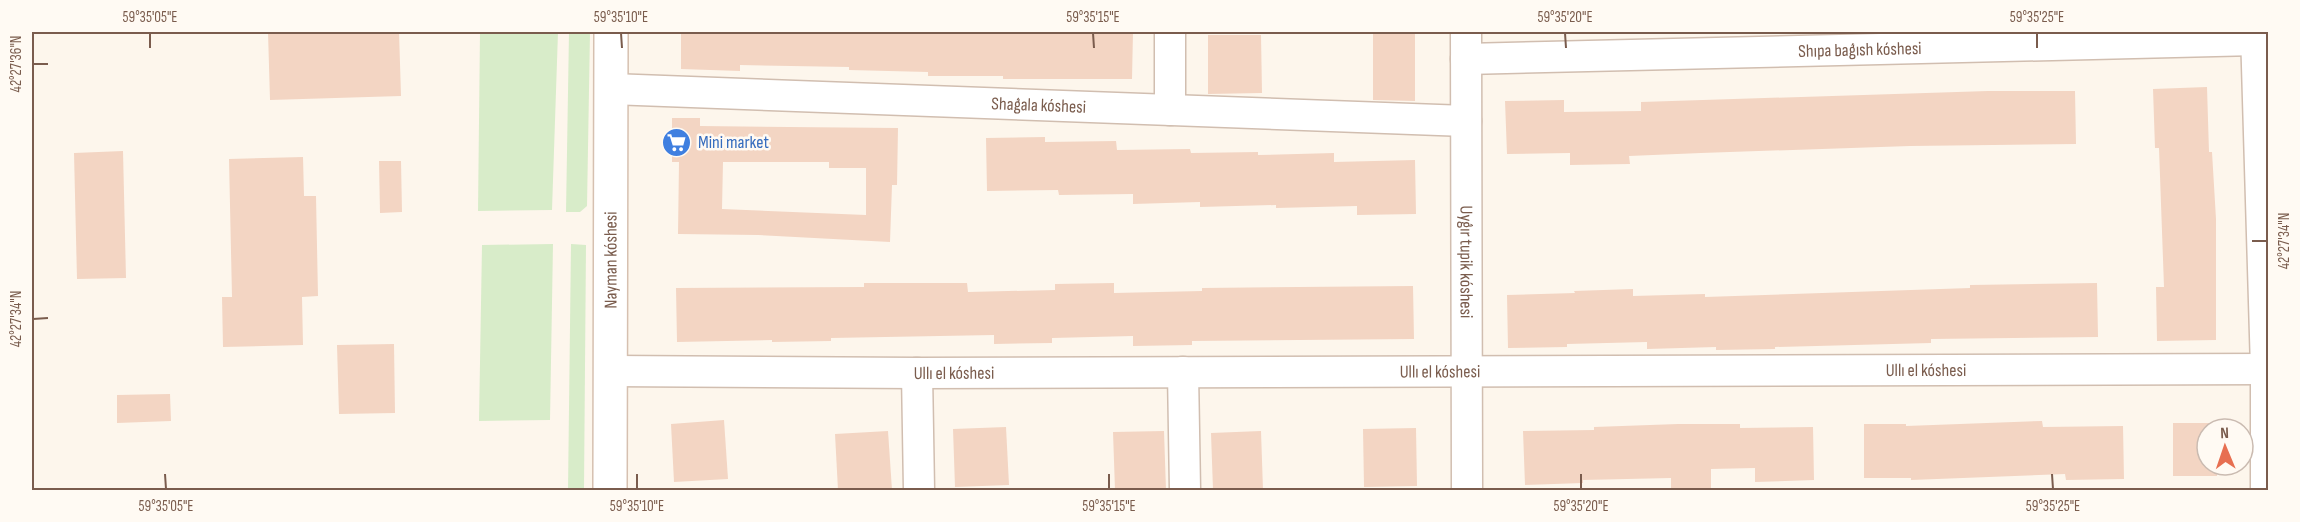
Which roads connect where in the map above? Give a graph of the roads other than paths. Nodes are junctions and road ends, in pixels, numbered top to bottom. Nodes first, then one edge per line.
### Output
1 (611, 32) edge
2 (1170, 32) edge
3 (2256, 36) edge
4 (1466, 45) edge
5 (611, 89) junction
6 (1170, 110) junction
7 (1466, 121) junction
8 (2267, 369) edge
9 (1466, 371) junction
10 (612, 372) junction
11 (1183, 372) junction
12 (917, 373) junction
13 (610, 490) edge
14 (919, 490) edge
15 (1185, 490) edge
16 (1467, 490) edge
17 (2266, 490) edge

1 - 5 main road, Nayman kóshesi
2 - 6 street
3 - 4 street, Shıpa baǵısh kóshesi
3 - 8 street
4 - 7 street, Uyǵır tupik kóshesi
5 - 6 street, Shaǵala kóshesi
5 - 10 main road, Nayman kóshesi
6 - 7 street, Shaǵala kóshesi
7 - 9 street, Uyǵır tupik kóshesi
8 - 9 street, Ullı el kóshesi
8 - 17 street
9 - 11 street, Ullı el kóshesi
9 - 16 street, Uyǵır tupik kóshesi
10 - 12 street, Ullı el kóshesi
10 - 13 main road, Nayman kóshesi
11 - 12 street, Ullı el kóshesi
11 - 15 street
12 - 14 street

